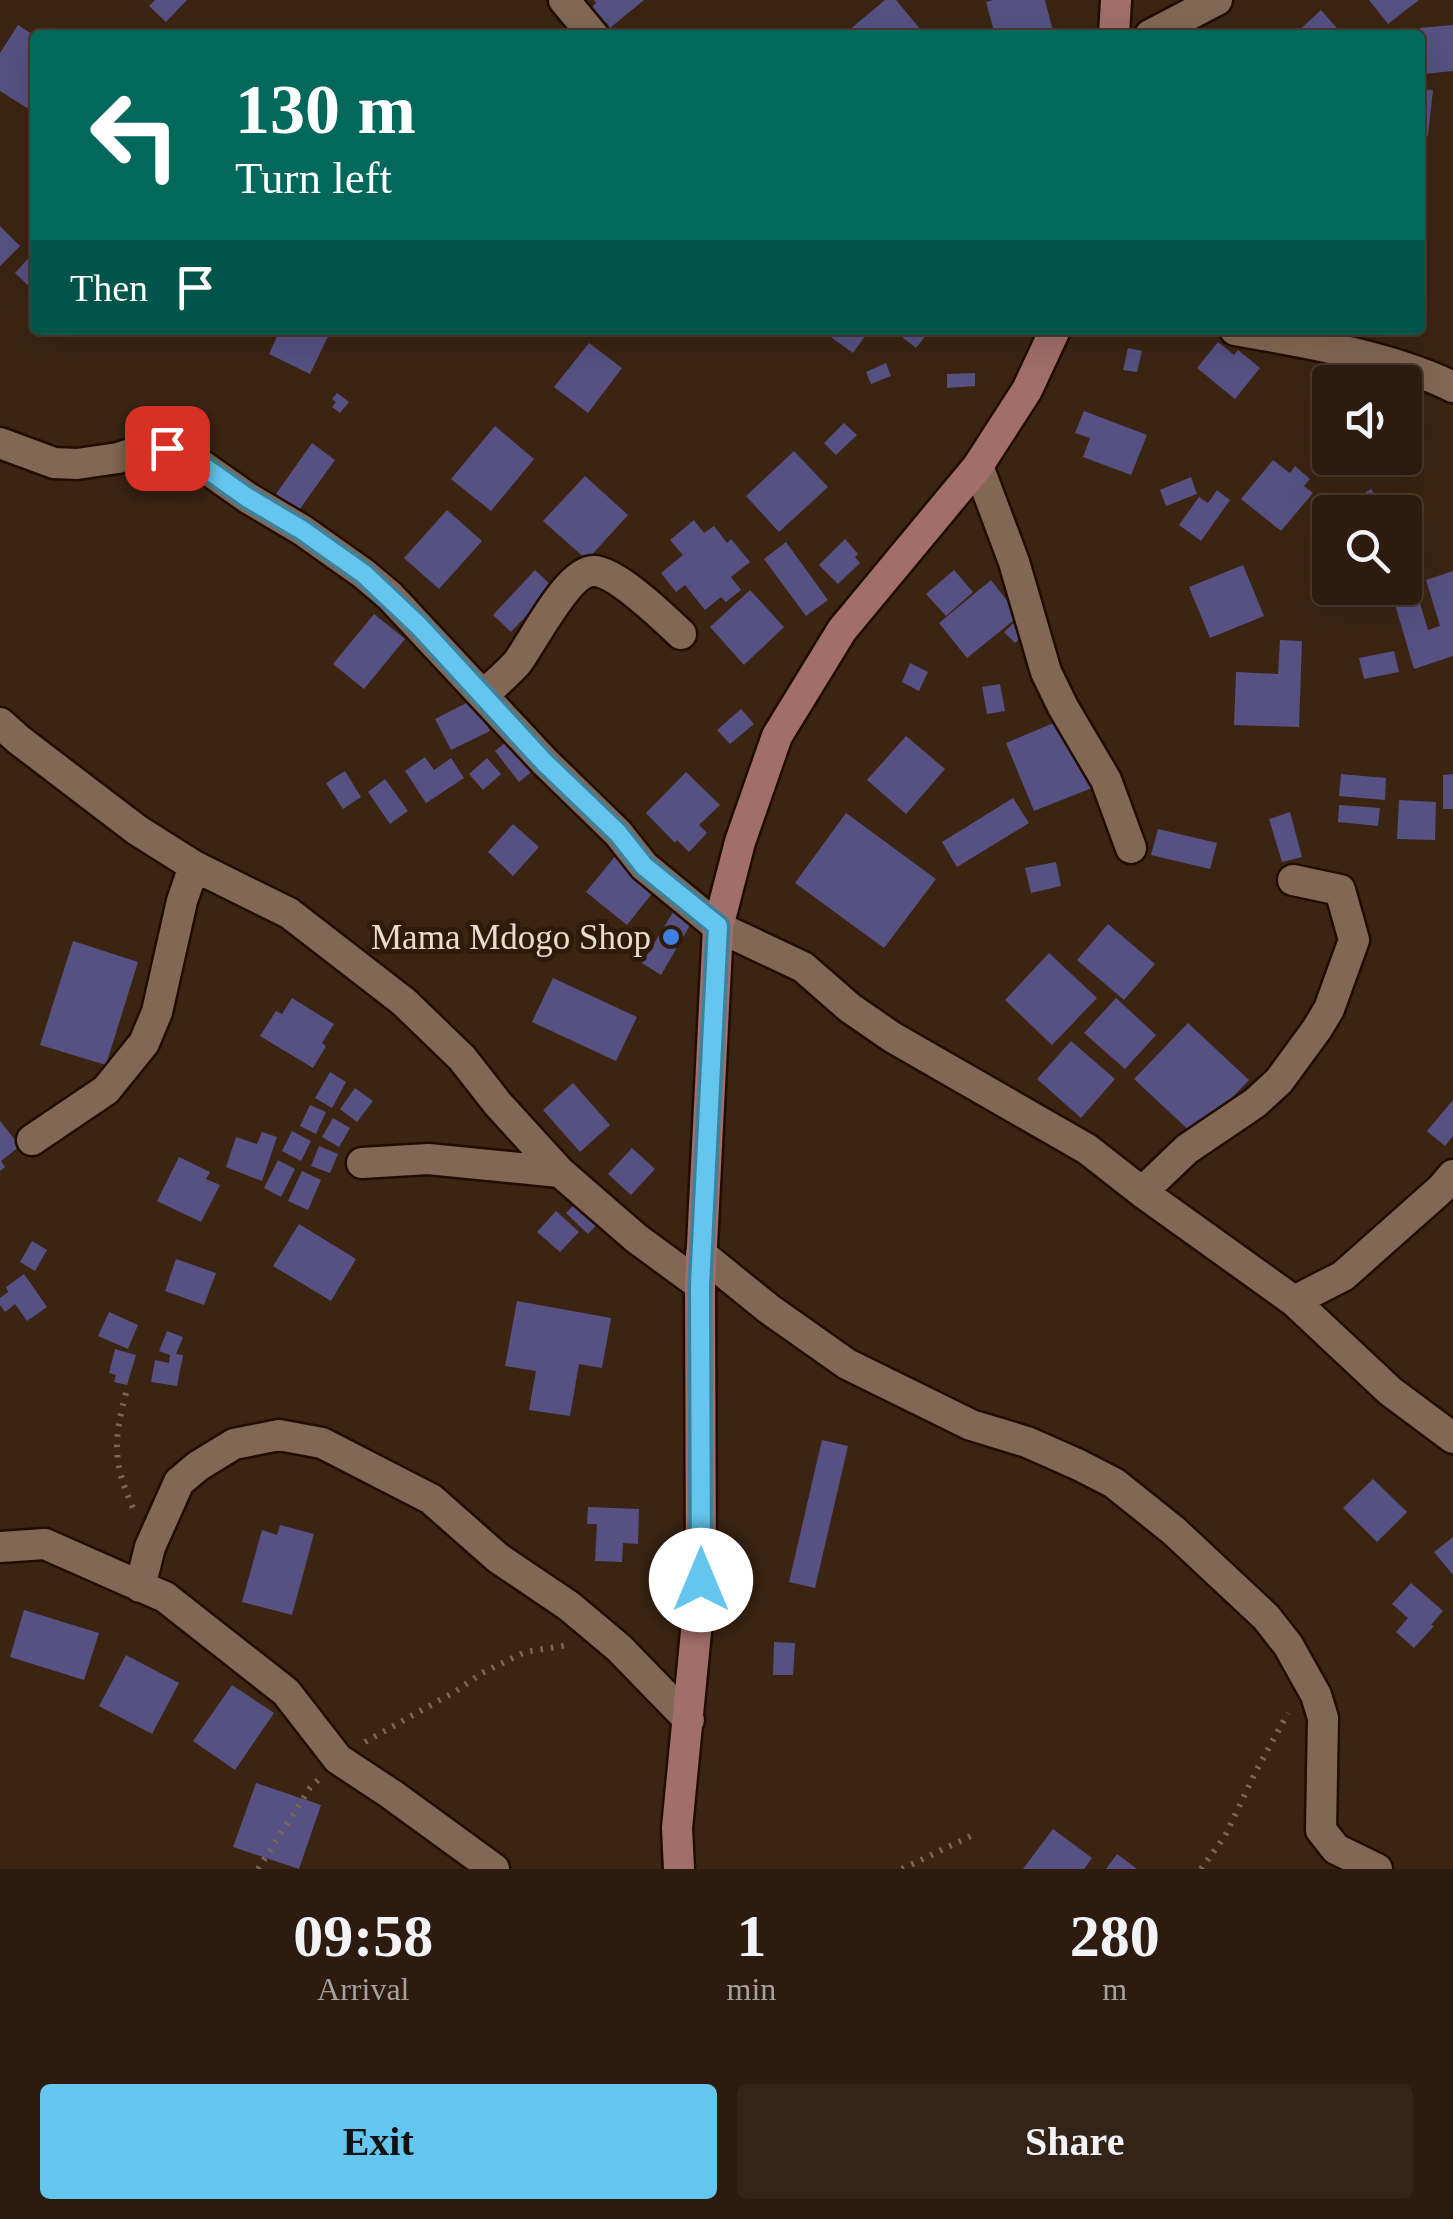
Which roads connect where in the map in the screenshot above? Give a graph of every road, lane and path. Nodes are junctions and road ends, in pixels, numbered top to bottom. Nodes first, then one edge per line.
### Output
1 (564, 0) edge
2 (1116, 0) edge
3 (1217, 0) edge
4 (589, 30) edge
5 (1114, 30) edge
6 (1160, 30) edge
7 (1053, 335) edge
8 (1258, 335) edge
9 (1453, 387) edge
10 (0, 443) edge
11 (978, 466) junction
12 (680, 634) dead end
13 (484, 695) junction
14 (0, 723) edge
15 (1131, 848) dead end
16 (194, 866) junction
17 (1294, 880) dead end
18 (718, 926) junction
19 (32, 1140) dead end
20 (362, 1163) dead end
21 (560, 1172) junction
22 (1453, 1175) edge
23 (1142, 1192) junction
24 (701, 1254) junction
25 (700, 1285) junction
26 (1294, 1301) junction
27 (126, 1394) dead end
28 (1453, 1438) edge
29 (0, 1547) edge
30 (150, 1547) junction
31 (140, 1587) junction
32 (618, 1648) junction
33 (1306, 1675) junction
34 (688, 1720) junction
35 (338, 1759) junction
36 (977, 1833) dead end
37 (258, 1869) edge
38 (494, 1869) edge
39 (680, 1869) edge
40 (902, 1869) edge
41 (1201, 1869) edge
42 (1377, 1869) edge

1 - 4 street
2 - 5 street
3 - 6 street
7 - 11 street
8 - 9 street
10 - 13 street
11 - 15 street
11 - 18 street
12 - 13 street
13 - 18 street
14 - 16 street
16 - 19 street
16 - 21 street
17 - 23 street
18 - 23 street
18 - 24 street
20 - 21 street
21 - 25 street
22 - 26 street
23 - 26 street
24 - 25 street
24 - 33 street
25 - 34 street
26 - 28 street
27 - 30 path
29 - 31 street
30 - 31 street
30 - 32 street
31 - 35 street
32 - 34 street
32 - 35 path
33 - 41 path
33 - 42 street
34 - 39 street
35 - 37 path
35 - 38 street
36 - 40 path

